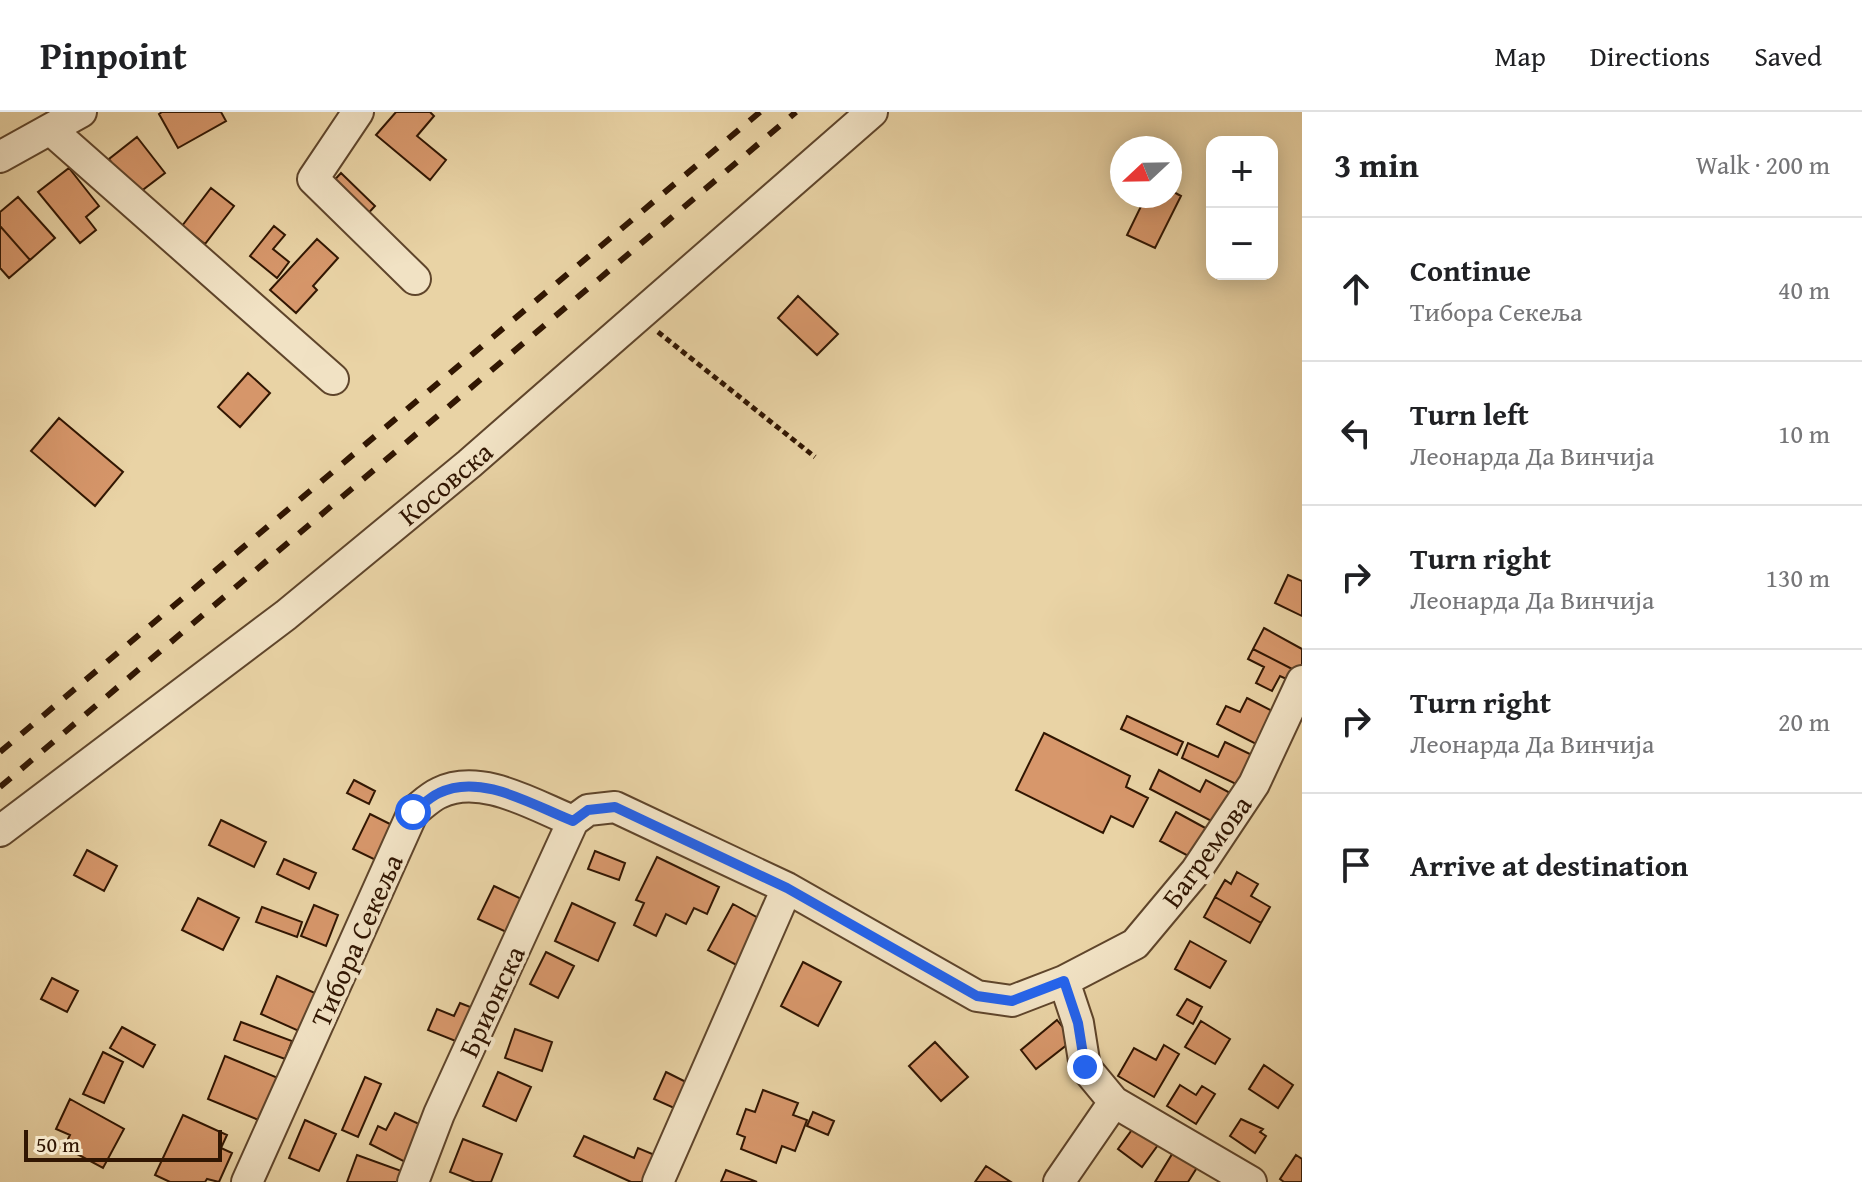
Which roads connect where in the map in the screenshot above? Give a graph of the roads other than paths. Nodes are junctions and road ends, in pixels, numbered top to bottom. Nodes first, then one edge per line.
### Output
1 (81, 112) edge
2 (358, 112) edge
3 (872, 112) edge
4 (51, 130) junction
5 (0, 157) edge
6 (415, 279) dead end
7 (333, 379) dead end
8 (1302, 681) edge
9 (573, 821) junction
10 (0, 831) edge
11 (787, 888) junction
12 (1064, 981) junction
13 (1114, 1102) junction
14 (247, 1182) edge
15 (413, 1182) edge
16 (658, 1182) edge
17 (1059, 1182) edge
18 (1251, 1182) edge

1 - 4 street
2 - 6 street
3 - 10 street, Косовска
4 - 5 street
4 - 7 street
8 - 12 street, Багремова
9 - 11 street, Багремова
9 - 14 street, Тибора Секеља
9 - 15 street, Брионска
11 - 12 street, Багремова
11 - 16 street
12 - 13 street
13 - 17 street
13 - 18 street

